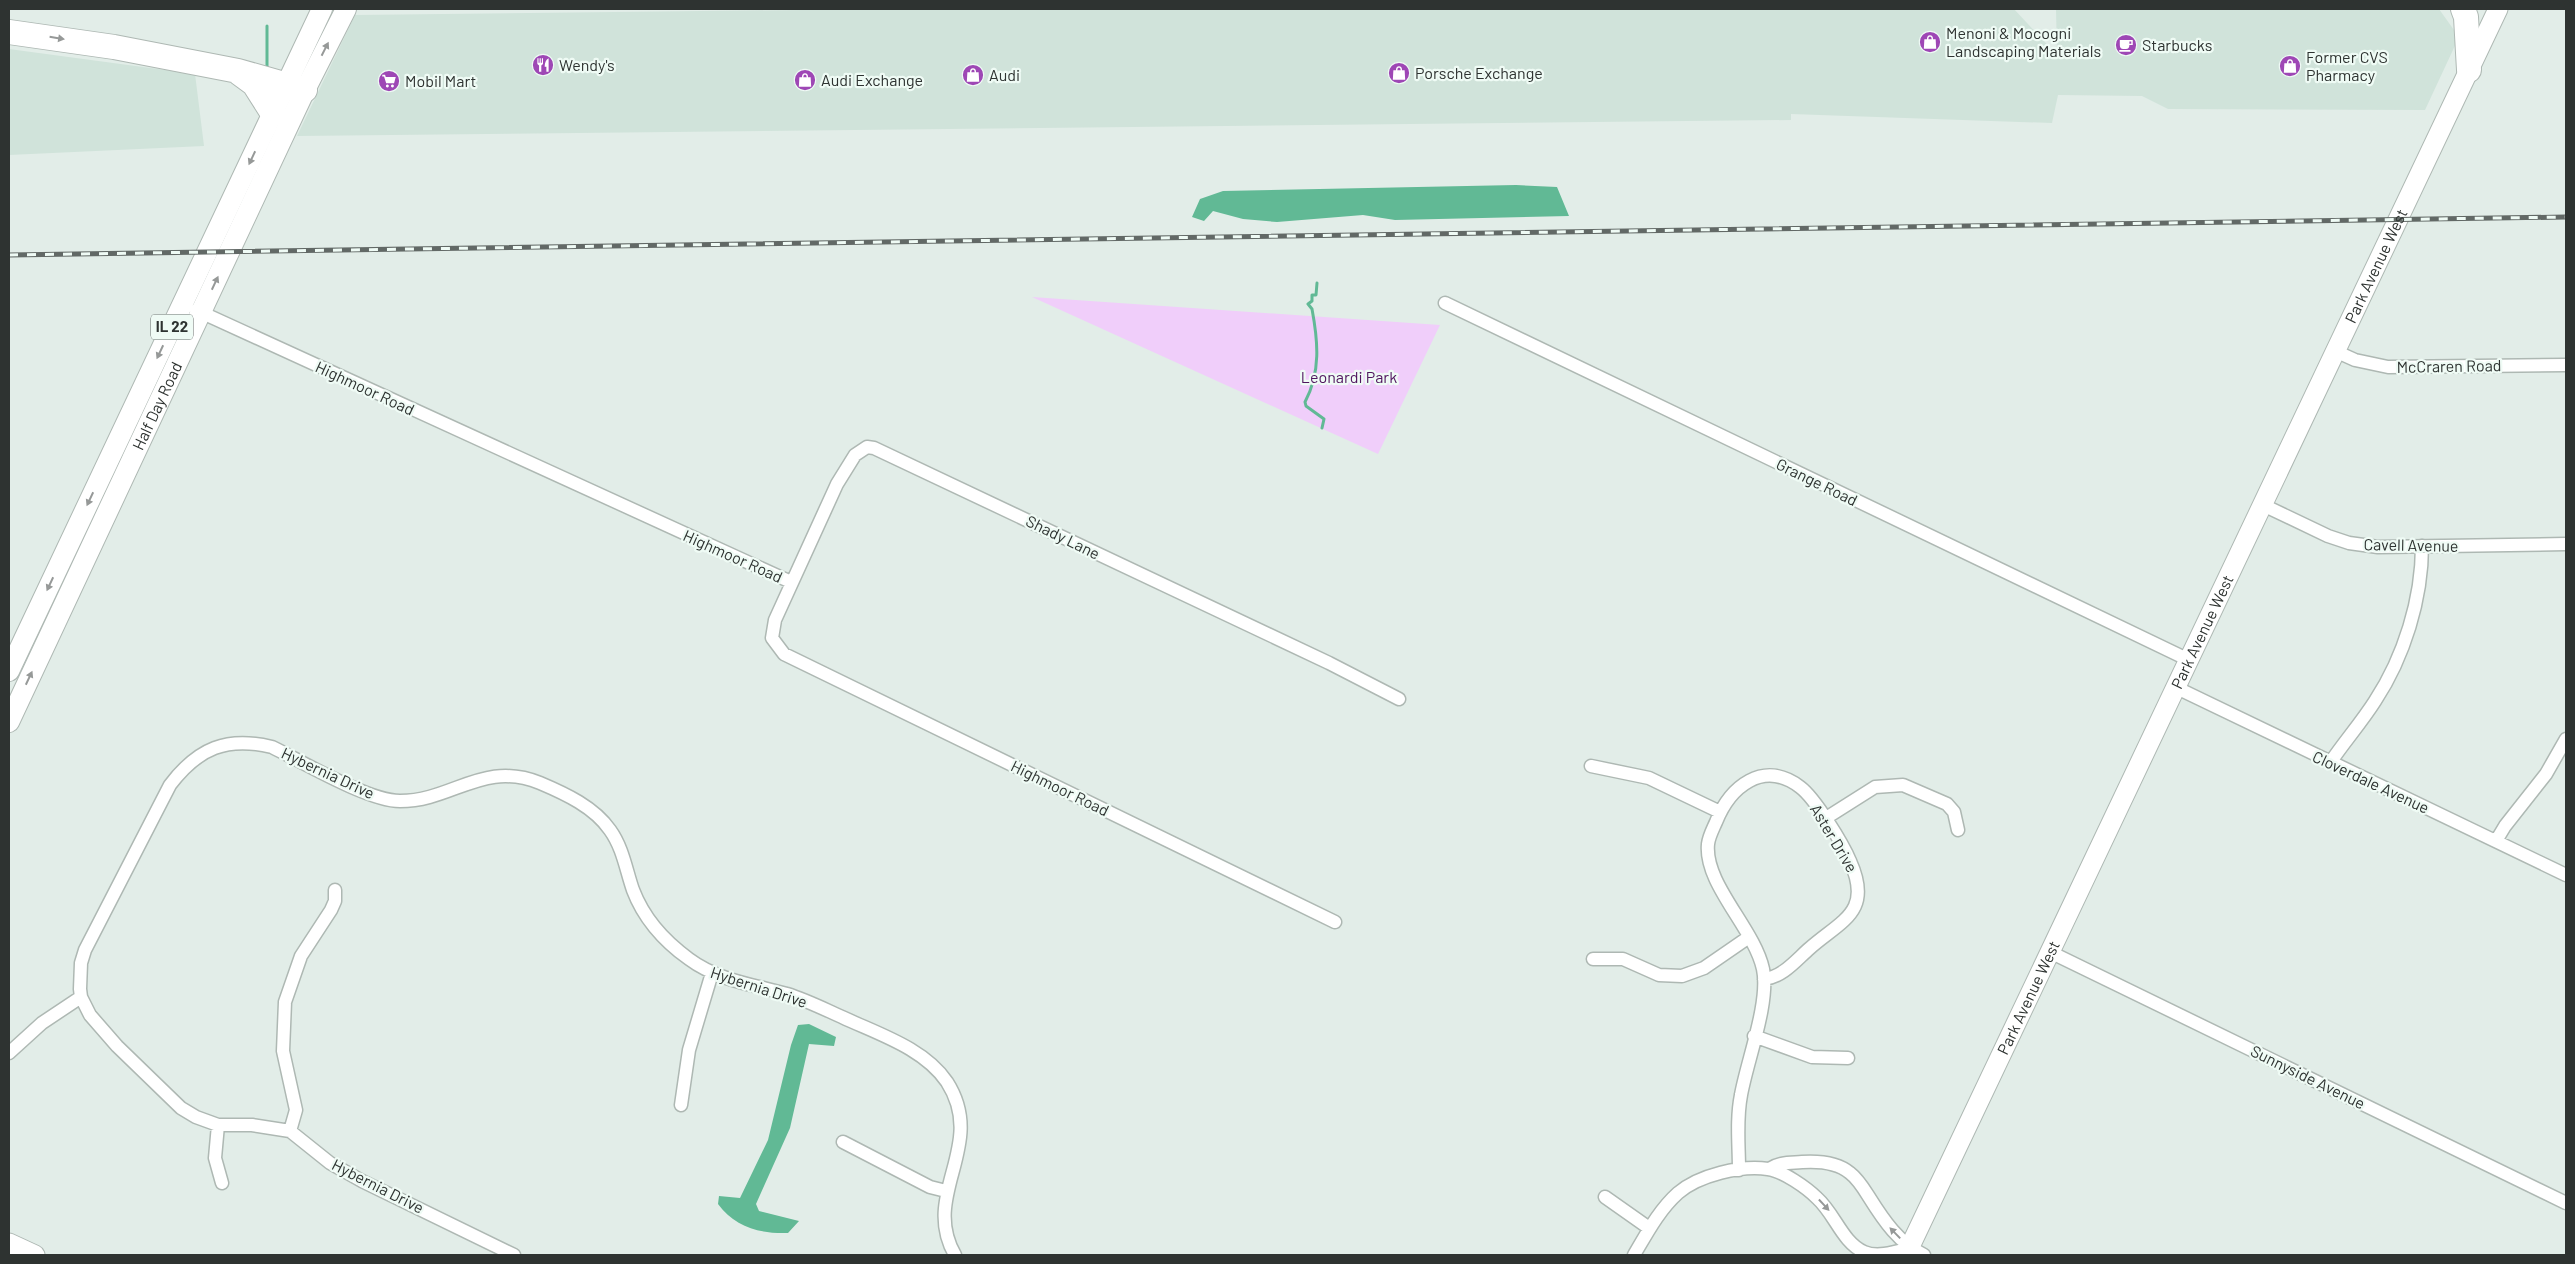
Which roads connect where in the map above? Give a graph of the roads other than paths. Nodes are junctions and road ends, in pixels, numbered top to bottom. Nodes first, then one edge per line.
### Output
1 (322, 9) edge
2 (346, 9) edge
3 (2463, 9) edge
4 (2498, 9) edge
5 (9, 32) edge
6 (2469, 70) junction
7 (238, 72) junction
8 (295, 88) junction
9 (273, 114) junction
10 (1445, 303) dead end
11 (192, 308) junction
12 (2335, 351) junction
13 (2566, 364) edge
14 (2263, 505) junction
15 (2566, 544) edge
16 (2422, 546) junction
17 (791, 582) junction
18 (2189, 660) junction
19 (9, 671) edge
20 (2177, 688) junction
21 (1399, 699) dead end
22 (9, 722) edge
23 (2566, 739) edge
24 (2330, 762) junction
25 (1591, 766) dead end
26 (1720, 812) junction
27 (1826, 818) junction
28 (1958, 830) dead end
29 (2496, 841) junction
30 (2566, 875) edge
31 (334, 890) dead end
32 (1335, 922) dead end
33 (1750, 938) junction
34 (2050, 952) junction
35 (1593, 959) dead end
36 (712, 973) junction
37 (1764, 979) junction
38 (81, 997) junction
39 (1754, 1036) junction
40 (9, 1053) edge
41 (1848, 1058) dead end
42 (680, 1104) dead end
43 (218, 1125) junction
44 (290, 1131) junction
45 (843, 1142) dead end
46 (1807, 1162) junction
47 (1769, 1169) junction
48 (1739, 1170) junction
49 (222, 1183) dead end
50 (1801, 1184) junction
51 (946, 1191) junction
52 (1605, 1197) dead end
53 (2566, 1202) edge
54 (1649, 1228) junction
55 (9, 1243) edge
56 (1913, 1253) edge
57 (1876, 1254) edge
58 (35, 1255) edge
59 (514, 1255) edge
60 (954, 1255) edge
61 (1634, 1255) edge

1 - 8 main road, Half Day Road / IL 22
8 -> 2 main road, Half Day Road / IL 22
3 - 6 highway
4 - 6 street, Park Avenue West
5 -> 7 highway
6 - 12 street, Park Avenue West
7 - 8 highway
7 - 9 highway
8 - 9 main road, Half Day Road / IL 22
11 -> 8 main road, Half Day Road / IL 22
9 -> 11 main road, Half Day Road / IL 22
10 - 18 street, Grange Road
11 - 17 street, Highmoor Road
11 -> 19 main road, Half Day Road / IL 22
22 -> 11 main road, Half Day Road / IL 22
12 - 13 street, McCraren Road
12 - 14 street, Park Avenue West
14 - 16 street, Cavell Avenue
14 - 18 street, Park Avenue West
15 - 16 street, Cavell Avenue
16 - 24 street
17 - 21 street, Shady Lane
17 - 32 street, Highmoor Road
18 - 20 street, Park Avenue West
20 - 24 street, Cloverdale Avenue
20 - 34 street, Park Avenue West
23 - 29 street
24 - 29 street, Cloverdale Avenue
25 - 26 street
26 - 27 street, Aster Drive
26 - 33 street, Aster Drive
27 - 28 street
27 - 37 street, Aster Drive
29 - 30 street, Cloverdale Avenue
31 - 44 street
33 - 35 street
33 - 37 street, Aster Drive
34 - 53 street, Sunnyside Avenue
34 - 56 street, Park Avenue West
36 - 38 street, Hybernia Drive
36 - 42 street
36 - 51 street, Hybernia Drive
37 - 39 street, Aster Drive
38 - 40 street
38 - 43 street, Hybernia Drive
39 - 41 street
39 - 48 street, Aster Drive
43 - 44 street, Hybernia Drive
43 - 49 street
44 - 59 street, Hybernia Drive
45 - 51 street
46 - 47 street
46 - 50 street
56 -> 46 street
47 - 48 street
47 - 50 street
48 - 54 street
50 -> 57 street
51 - 60 street, Hybernia Drive
52 - 54 street
54 - 61 street
55 - 58 street
56 - 57 street

